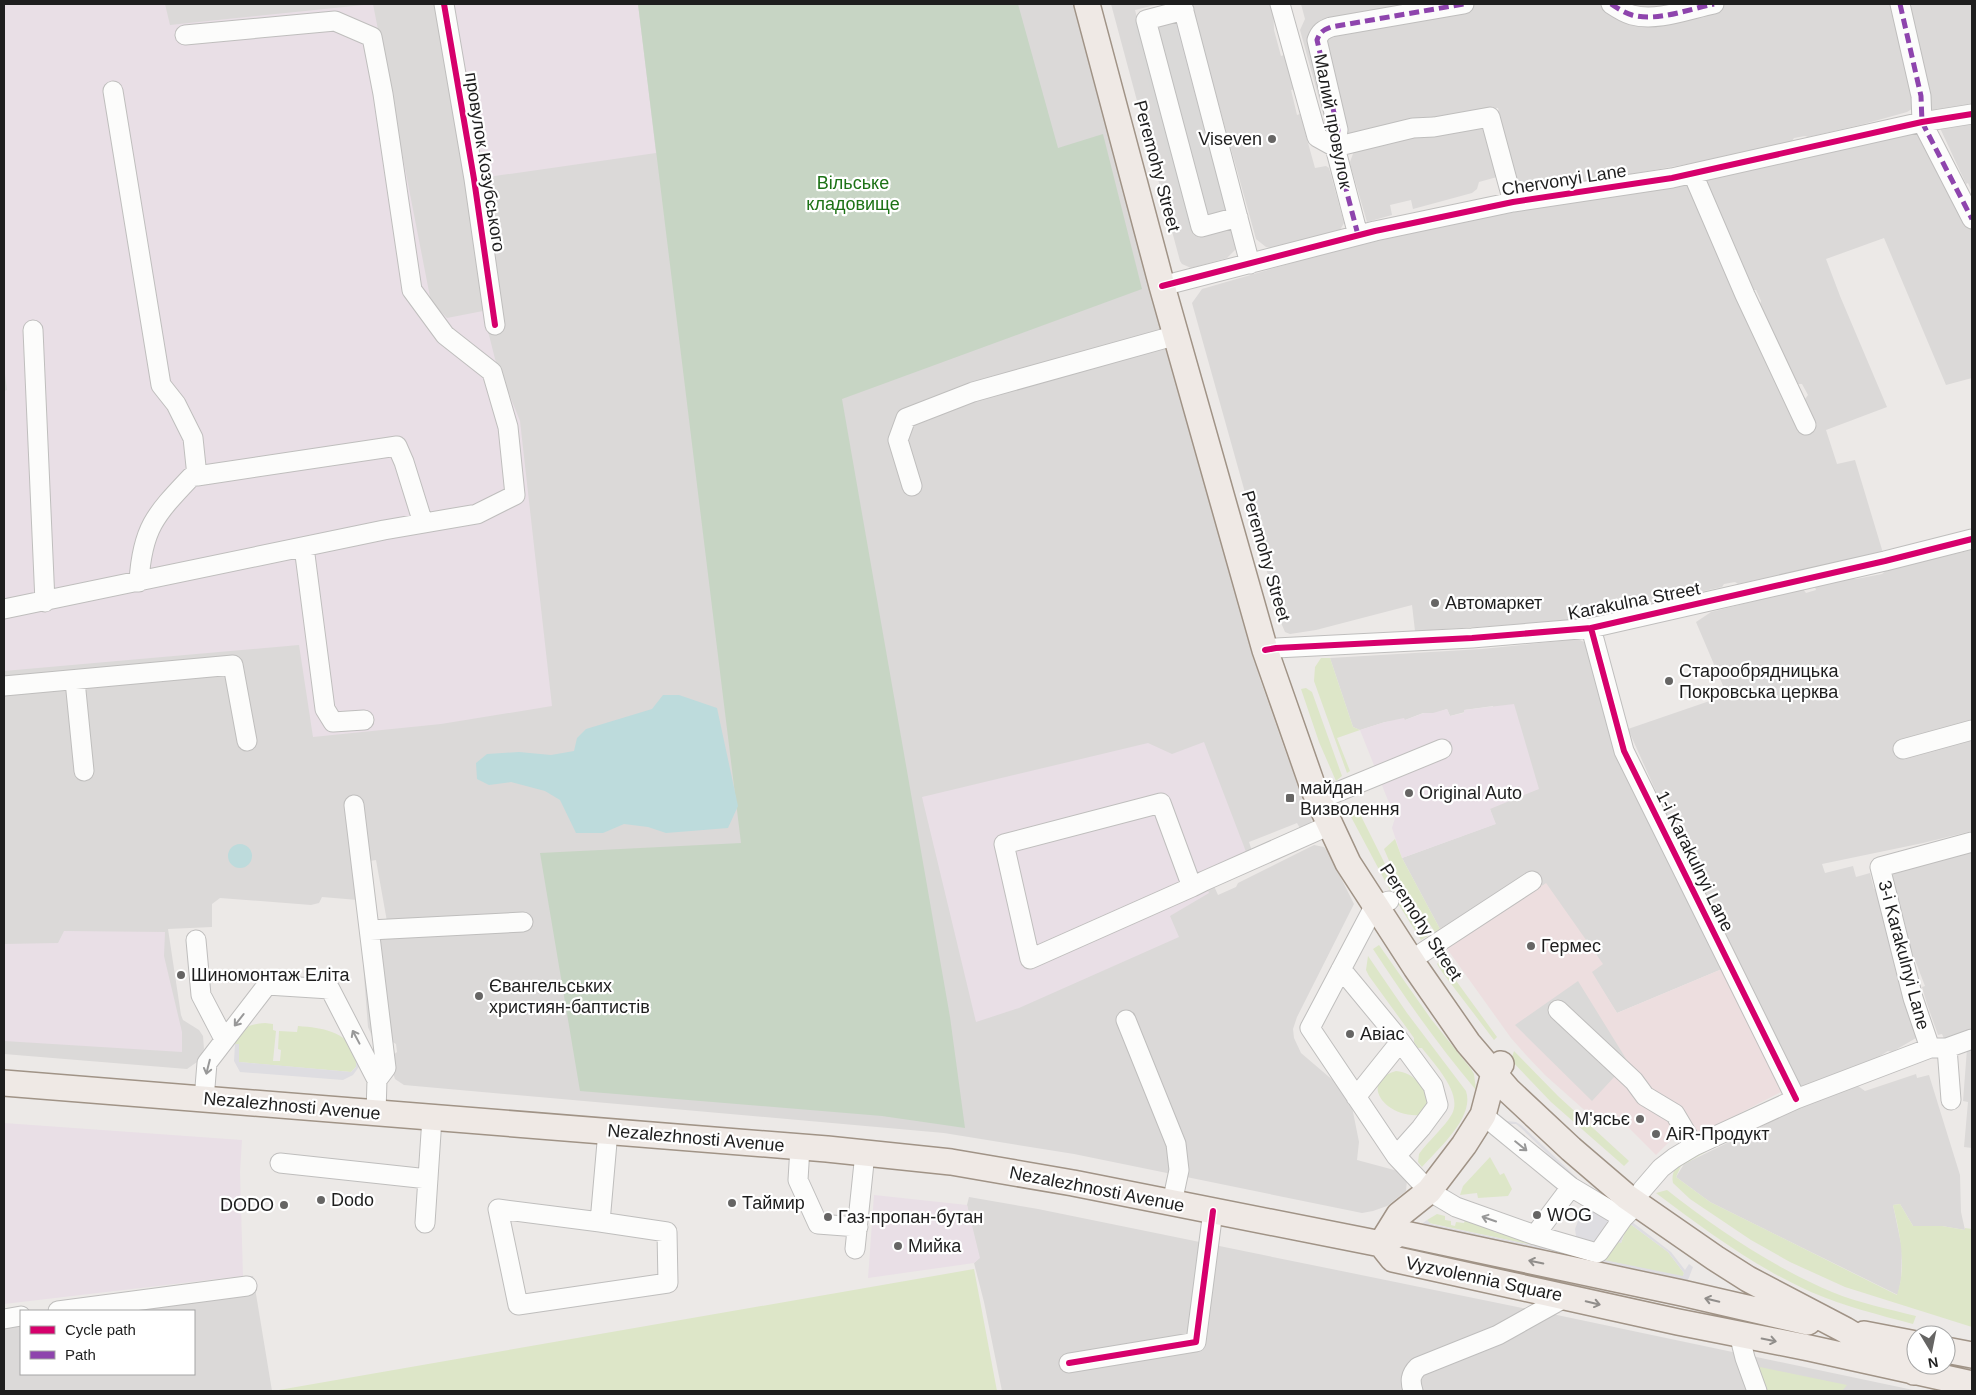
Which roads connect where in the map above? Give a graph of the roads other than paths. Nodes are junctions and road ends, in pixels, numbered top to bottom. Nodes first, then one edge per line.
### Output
1 (444, 4) edge
2 (1087, 4) edge
3 (1098, 4) edge
4 (1280, 4) edge
5 (1464, 4) edge
6 (1611, 4) edge
7 (1900, 4) edge
8 (1705, 5) edge
9 (1183, 7) edge
10 (1418, 8) edge
11 (185, 35) dead end
12 (113, 91) dead end
13 (1972, 114) edge
14 (1922, 122) junction
15 (1335, 147) junction
16 (1694, 174) junction
17 (1513, 202) junction
18 (1238, 216) junction
19 (1972, 219) edge
20 (1358, 235) junction
21 (1250, 264) junction
22 (1167, 284) junction
23 (496, 325) dead end
24 (33, 330) dead end
25 (1176, 335) junction
26 (1806, 425) dead end
27 (197, 476) junction
28 (912, 486) dead end
29 (423, 524) junction
30 (1972, 539) edge
31 (304, 547) junction
32 (139, 582) junction
33 (45, 602) junction
34 (4, 610) edge
35 (1590, 628) junction
36 (1271, 649) junction
37 (75, 680) junction
38 (4, 686) edge
39 (364, 720) dead end
40 (1972, 730) edge
41 (247, 741) dead end
42 (1442, 749) dead end
43 (1903, 749) dead end
44 (84, 771) dead end
45 (1330, 795) junction
46 (354, 805) dead end
47 (1330, 826) junction
48 (1972, 842) edge
49 (1532, 881) dead end
50 (1192, 887) junction
51 (1382, 903) junction
52 (522, 922) dead end
53 (370, 930) junction
54 (196, 940) dead end
55 (1422, 953) junction
56 (1341, 968) junction
57 (1558, 1010) dead end
58 (1126, 1020) dead end
59 (1972, 1039) edge
60 (224, 1040) junction
61 (1400, 1042) junction
62 (1938, 1048) junction
63 (1498, 1069) junction
64 (377, 1080) junction
65 (4, 1082) edge
66 (1356, 1097) junction
67 (204, 1099) junction
68 (1796, 1099) junction
69 (1950, 1100) dead end
70 (376, 1113) junction
71 (1483, 1115) junction
72 (432, 1118) junction
73 (608, 1132) junction
74 (800, 1146) junction
75 (1694, 1146) junction
76 (865, 1153) junction
77 (1396, 1156) junction
78 (280, 1163) dead end
79 (428, 1179) junction
80 (1571, 1187) junction
81 (1429, 1192) junction
82 (1172, 1203) junction
83 (1634, 1204) junction
84 (1213, 1211) junction
85 (600, 1222) junction
86 (425, 1223) dead end
87 (858, 1227) junction
88 (1535, 1235) junction
89 (1381, 1244) junction
90 (855, 1249) dead end
91 (247, 1286) dead end
92 (1566, 1297) junction
93 (66, 1310) edge
94 (20, 1316) edge
95 (4, 1318) edge
96 (1845, 1330) junction
97 (1739, 1334) junction
98 (1883, 1338) junction
99 (1906, 1342) edge
100 (1956, 1352) edge
101 (1906, 1355) edge
102 (1972, 1355) edge
103 (1906, 1359) edge
104 (1070, 1363) dead end
105 (1906, 1363) edge
106 (1937, 1375) edge
107 (1972, 1384) edge
108 (1955, 1385) edge
109 (1413, 1391) edge
110 (1757, 1391) edge

1 - 23 street, провулок Козубського
2 - 22 main road, Peremohy Street
3 - 22 main road, Peremohy Street
4 - 15 street
5 - 10 street, Малий провулок
6 - 8 street
7 - 14 street
9 - 18 street
9 - 18 street
10 - 15 street, Малий провулок
11 - 29 street
12 - 27 street
13 - 14 street, Chervonyi Lane
14 - 16 street, Chervonyi Lane
14 - 19 street
15 - 17 street
15 - 20 street, Малий провулок
16 - 17 street, Chervonyi Lane
16 - 26 street
17 - 20 street, Chervonyi Lane
18 - 21 street
20 - 21 street, Chervonyi Lane
21 - 22 street, Chervonyi Lane
22 - 25 main road, Peremohy Street
22 - 36 main road, Peremohy Street
24 - 33 street
25 - 28 street
25 - 36 main road, Peremohy Street
27 - 29 street
27 - 32 street
29 - 31 street
30 - 35 street, Karakulna Street
31 - 32 street
31 - 39 street
32 - 33 street
33 - 34 street
35 - 36 street, Karakulna Street
35 - 68 street, 1-i Karakulnyi Lane
36 - 45 main road, Peremohy Street
36 - 47 main road, Peremohy Street
37 - 38 street
37 - 41 street
37 - 44 street
40 - 43 street
42 - 45 street
45 - 51 main road, Peremohy Street
46 - 53 street
47 - 50 street
47 - 51 main road, Peremohy Street
48 - 62 street, 3-i Karakulnyi Lane
49 - 55 street
50 - 50 street
51 - 55 main road, Peremohy Street
51 - 56 street
51 - 63 main road, Peremohy Street
52 - 53 street
53 - 64 street
54 - 60 street
55 - 63 main road, Peremohy Street
56 - 61 street
56 - 66 street
57 - 75 street
58 - 82 street
59 - 62 street
64 -> 60 street
60 -> 67 street
61 - 66 street
61 - 77 street
62 - 68 street
62 - 69 street
63 - 71 main road
63 - 83 main road, Peremohy Street
64 - 70 street
65 - 67 main road, Nezalezhnosti Avenue
66 - 77 street
67 - 70 main road, Nezalezhnosti Avenue
68 - 75 street
70 - 72 main road, Nezalezhnosti Avenue
71 -> 80 street
71 - 81 main road
72 - 73 main road, Nezalezhnosti Avenue
72 - 79 street
73 - 74 main road, Nezalezhnosti Avenue
73 - 85 street
74 - 76 main road, Nezalezhnosti Avenue
74 - 87 street
75 - 83 street
76 - 82 main road, Nezalezhnosti Avenue
76 - 87 street
77 - 81 street
78 - 79 street
79 - 86 street
80 - 83 street
80 - 88 street
88 -> 81 street
81 - 89 main road
82 - 84 main road, Nezalezhnosti Avenue
83 - 88 street
83 - 96 main road, Vyzvolennia Square
83 - 98 main road, Vyzvolennia Square
84 - 89 main road, Nezalezhnosti Avenue
84 - 104 street
85 - 85 street
87 - 90 street
89 - 92 main road, Vyzvolennia Square
96 -> 89 main road, Vyzvolennia Square
91 - 93 street
92 -> 97 main road, Vyzvolennia Square
92 - 109 street
94 - 95 street
96 - 98 main road, Vyzvolennia Square
96 - 103 main road, Vyzvolennia Square
97 -> 105 main road, Vyzvolennia Square
97 - 110 street
98 - 99 main road, Vyzvolennia Square
98 - 101 main road, Vyzvolennia Square
100 - 102 main road
106 - 108 main road, Vyzvolennia Square
107 - 108 main road, Vyzvolennia Square

